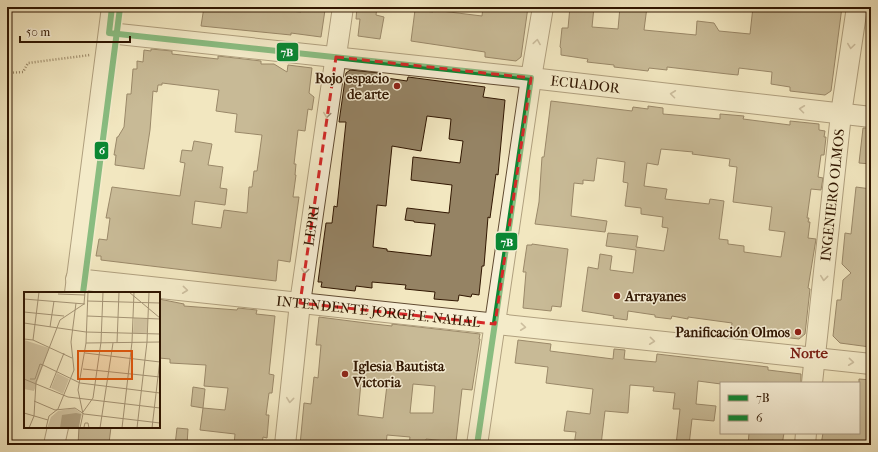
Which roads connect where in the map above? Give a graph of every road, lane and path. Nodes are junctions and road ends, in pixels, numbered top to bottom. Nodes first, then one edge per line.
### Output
1 (112, 7) edge
2 (343, 7) edge
3 (543, 7) edge
4 (857, 7) edge
5 (109, 33) junction
6 (107, 52) junction
7 (336, 57) junction
8 (7, 73) edge
9 (531, 78) junction
10 (841, 114) junction
11 (871, 117) edge
12 (76, 286) edge
13 (155, 292) edge
14 (160, 292) edge
15 (300, 303) junction
16 (495, 324) junction
17 (815, 358) junction
18 (871, 364) edge
19 (812, 382) edge
20 (58, 428) edge
21 (806, 434) edge
22 (54, 445) edge
23 (285, 445) edge
24 (477, 445) edge
25 (805, 445) edge

1 - 5 street
2 - 7 street, LEPRI
9 -> 3 street
4 -> 10 street, INGENIERO OLMOS
5 - 6 street
5 - 7 street, ECUADOR
6 - 8 path
6 - 12 street
7 - 9 street, ECUADOR
7 -> 15 street, LEPRI
10 -> 9 street, ECUADOR
9 - 16 street
10 - 11 street, ECUADOR
10 -> 17 street, INGENIERO OLMOS
12 -> 13 street, INTENDENTE JORGE E. NAHAL
14 -> 15 street, INTENDENTE JORGE E. NAHAL
15 - 16 street, INTENDENTE JORGE E. NAHAL
15 -> 23 street, LEPRI
16 -> 17 street, INTENDENTE JORGE E. NAHAL
16 - 24 street
17 -> 18 street, INTENDENTE JORGE E. NAHAL
17 - 19 street, INGENIERO OLMOS
20 - 22 street
21 - 25 street

